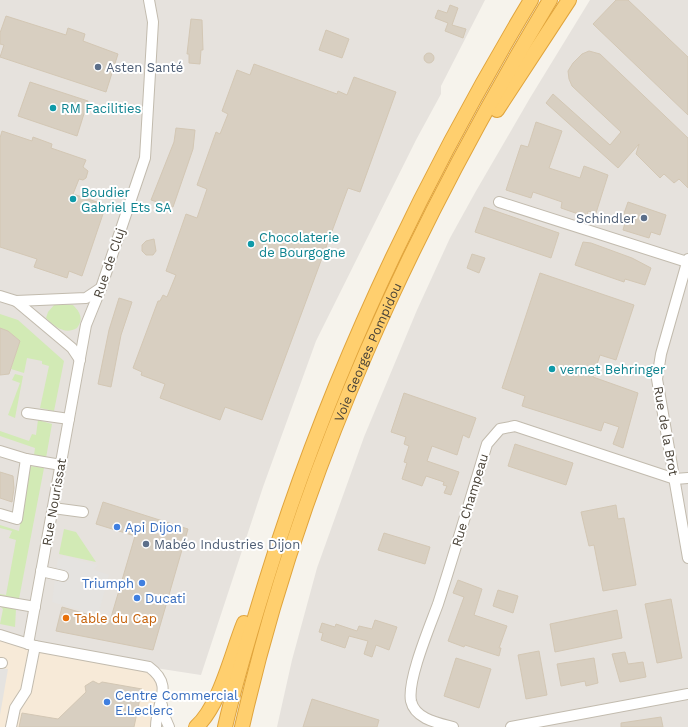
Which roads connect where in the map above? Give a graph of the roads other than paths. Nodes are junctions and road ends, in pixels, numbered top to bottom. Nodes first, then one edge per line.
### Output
1 (149, 0) edge
2 (523, 0) edge
3 (531, 0) edge
4 (550, 0) edge
5 (569, 0) edge
6 (491, 68) junction
7 (445, 187) junction
8 (499, 202) dead end
9 (687, 261) edge
10 (101, 288) junction
11 (0, 296) edge
12 (16, 301) junction
13 (80, 360) junction
14 (27, 413) dead end
15 (69, 419) junction
16 (0, 451) edge
17 (26, 459) junction
18 (60, 465) junction
19 (688, 478) edge
20 (675, 479) junction
21 (53, 508) junction
22 (83, 512) dead end
23 (0, 514) edge
24 (281, 533) junction
25 (688, 558) edge
26 (41, 572) junction
27 (62, 576) dead end
28 (0, 601) edge
29 (35, 607) junction
30 (0, 636) edge
31 (32, 645) junction
32 (688, 694) edge
33 (162, 699) junction
34 (11, 727) edge
35 (156, 727) edge
36 (169, 727) edge
37 (196, 727) edge
38 (225, 727) edge
39 (242, 727) edge
40 (453, 727) edge
41 (511, 727) edge

1 - 10 street, Rue de Cluj
2 - 6 highway
3 - 6 highway, Voie Georges Pompidou
4 - 7 highway, Voie Georges Pompidou
5 - 7 highway
6 - 24 highway, Voie Georges Pompidou
7 - 39 highway, Voie Georges Pompidou
8 - 9 street
9 - 20 street, Rue de la Brot
10 - 12 street
10 - 13 street, Rue de Cluj
11 - 12 street
12 - 13 street
13 - 15 street, Rue Nourissat
14 - 15 street
15 - 18 street, Rue Nourissat
16 - 17 street
17 - 18 street
17 - 23 street
18 - 21 street, Rue Nourissat
19 - 20 street
20 - 25 street, Rue de la Brot
20 - 40 street, Rue Champeau
21 - 22 street
21 - 26 street, Rue Nourissat
24 - 37 highway
24 - 38 highway, Voie Georges Pompidou
26 - 27 street
26 - 29 street, Rue Nourissat
28 - 29 street
29 - 31 street, Rue Nourissat
30 - 31 street
31 - 33 street
31 - 34 street, Rue Nourissat
32 - 41 street
33 - 35 street
33 - 36 street

